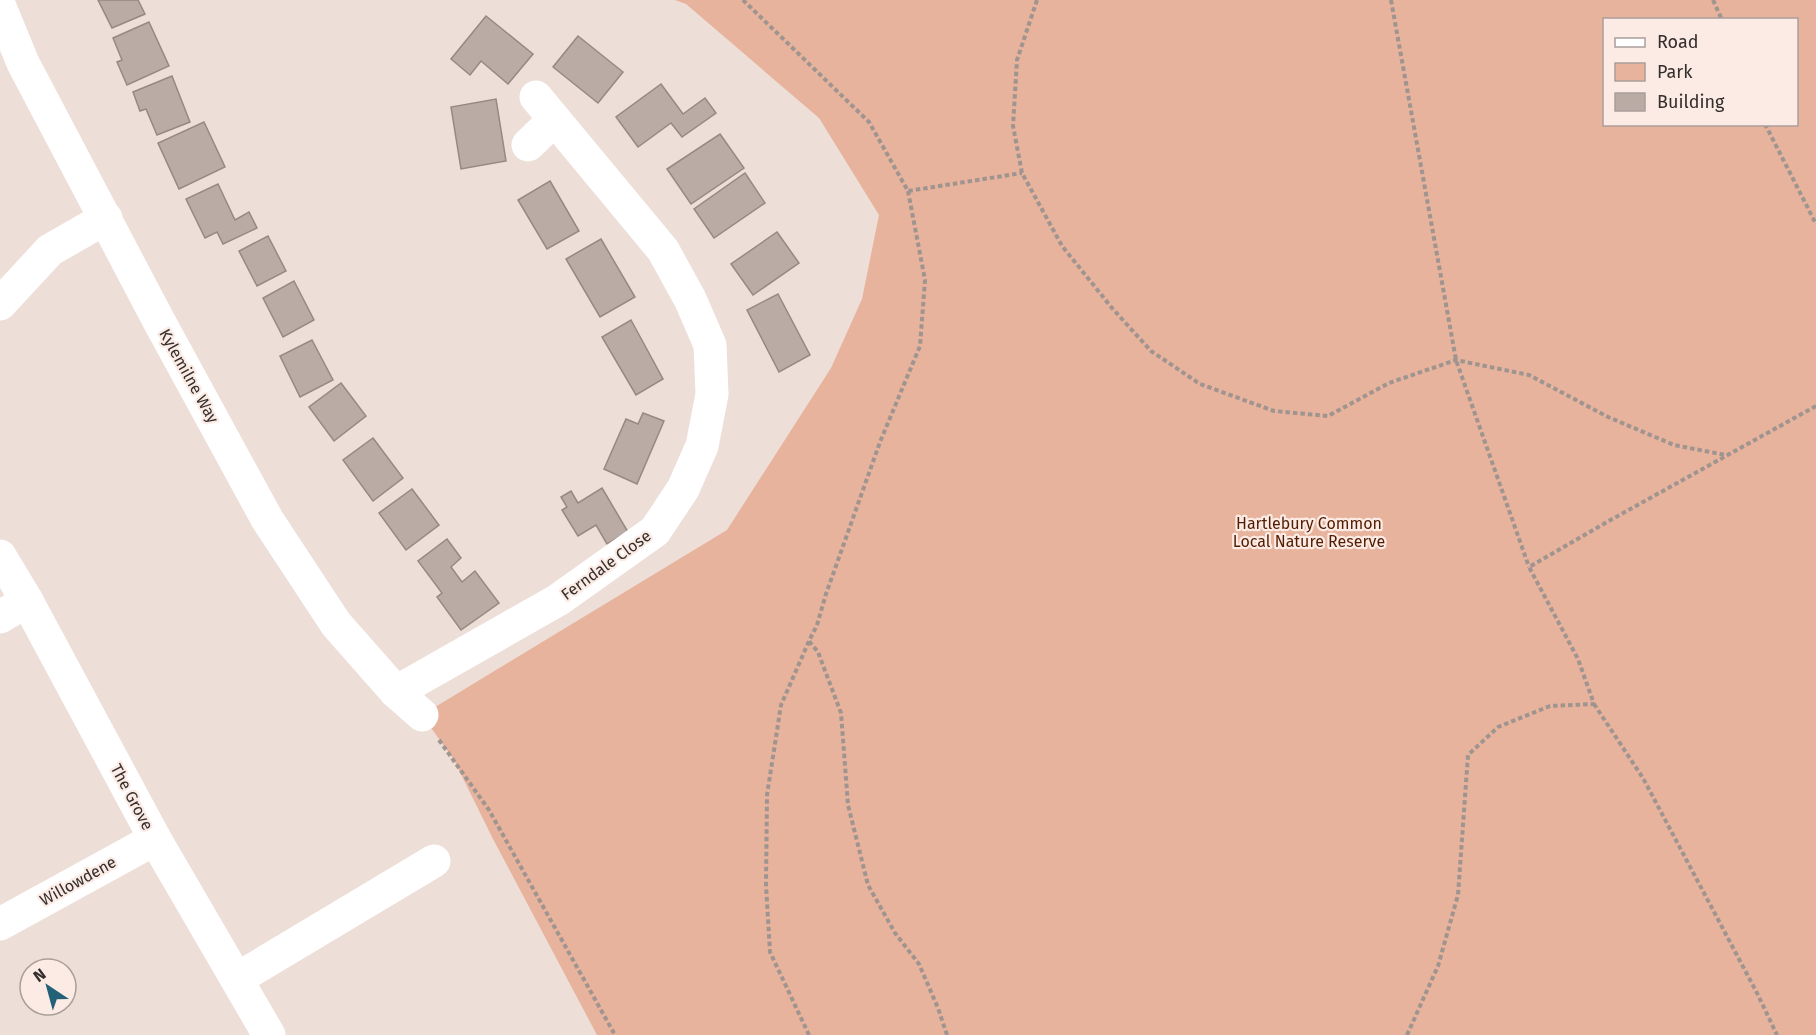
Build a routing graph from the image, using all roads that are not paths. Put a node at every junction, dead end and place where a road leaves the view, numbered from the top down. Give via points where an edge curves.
1 (0, 7) edge
2 (528, 145) dead end
3 (106, 218) junction
4 (0, 304) edge
5 (0, 556) edge
6 (13, 609) edge
7 (396, 692) junction
8 (422, 715) road end
9 (155, 839) junction
10 (434, 861) dead end
11 (0, 924) edge
12 (237, 979) junction
13 (269, 1035) edge

1 - 3 street, Kylemilne Way via 23,63
2 - 7 street, Ferndale Close via 545,109 663,250 710,345 712,394 702,446 683,489 655,531 558,600
3 - 4 street via 50,250
3 - 7 street, Kylemilne Way via 267,519 336,624
5 - 6 street, The Grove
6 - 9 street, The Grove
7 - 8 street, Kylemilne Way
9 - 11 street, Willowdene
9 - 12 street, The Grove
10 - 12 street
12 - 13 street, The Grove

